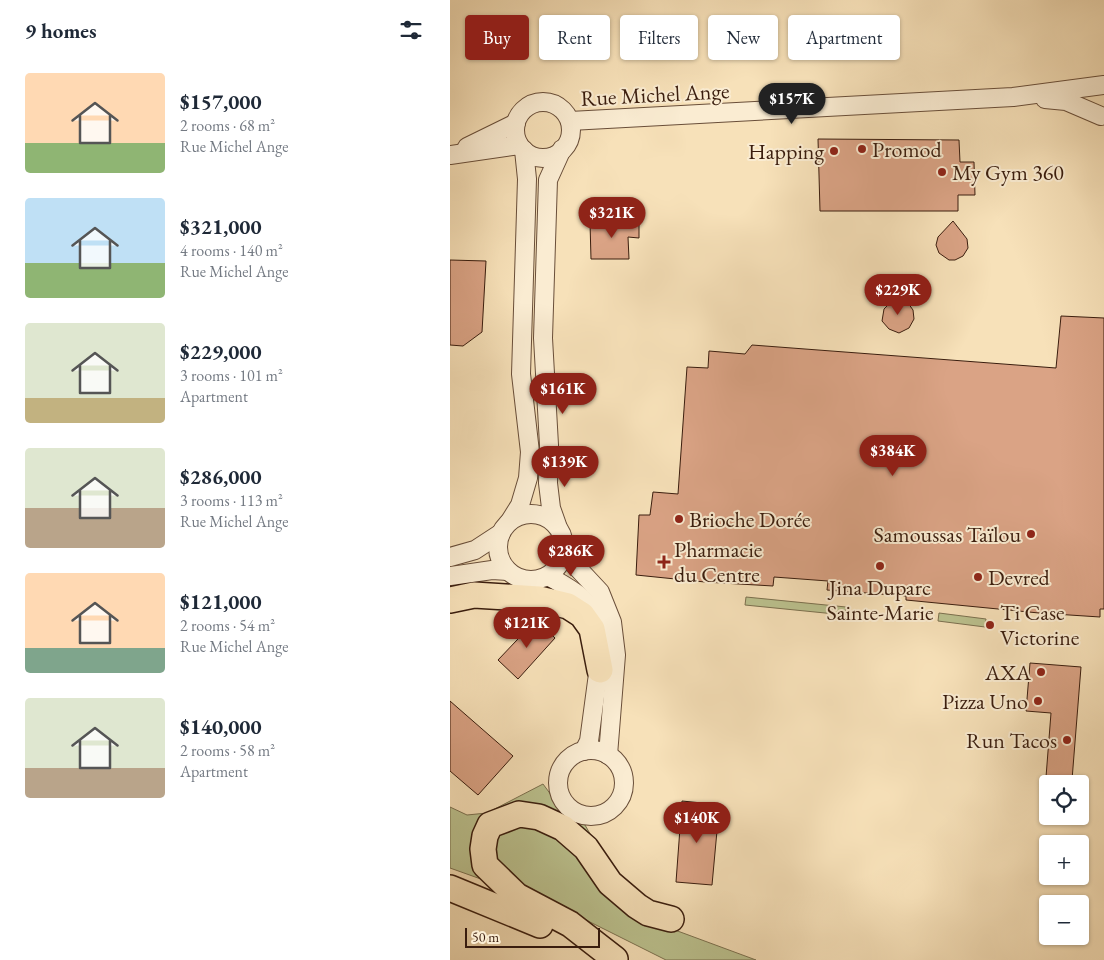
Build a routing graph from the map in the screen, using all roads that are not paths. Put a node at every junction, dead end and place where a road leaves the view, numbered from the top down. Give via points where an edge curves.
1 (1104, 86) edge
2 (1013, 97) junction
3 (1103, 118) edge
4 (570, 121) junction
5 (516, 123) junction
6 (522, 147) junction
7 (562, 150) junction
8 (452, 154) edge
9 (556, 525) junction
10 (505, 527) junction
11 (565, 549) junction
12 (450, 557) edge
13 (508, 571) junction
14 (450, 576) edge
15 (548, 576) junction
16 (450, 600) edge
17 (600, 670) junction
18 (584, 751) junction
19 (608, 755) junction
20 (450, 888) edge
21 (671, 919) dead end
22 (616, 960) edge

1 - 2 street, Rue Michel Ange
1 - 3 street, Rue Michel Ange via 1098,100
2 - 3 street, Rue Michel Ange via 1066,101
2 - 4 street, Rue Michel Ange
4 - 5 street via 560,108 545,102 526,107
4 - 7 street via 570,136
5 - 6 street via 515,130
5 - 8 street
6 - 7 street via 533,156 543,157
6 - 8 street
6 - 10 street via 527,179 521,374 530,452 528,478 520,505
7 - 9 street via 548,180 543,338 548,483
9 - 10 street via 539,514 524,515
9 - 11 street via 563,535
10 - 12 street via 476,550
10 - 13 street via 498,542 498,553
11 - 15 street via 557,569
11 - 19 street via 573,563 600,592 612,622 616,655
13 - 14 street
13 - 15 street via 527,580
15 - 17 street via 580,594 591,605 601,637
16 - 17 highway via 474,595 539,599 568,606 582,615 592,629
17 - 18 street via 589,741
18 - 19 street
18 - 19 street via 572,756 561,767 557,782 561,798 571,810 585,816 609,811 618,802 623,788 622,772
20 - 22 highway
21 - 22 highway via 648,913 637,906 610,883 586,848 563,828 539,817 519,814 490,825 483,849 485,864 517,896 570,924

